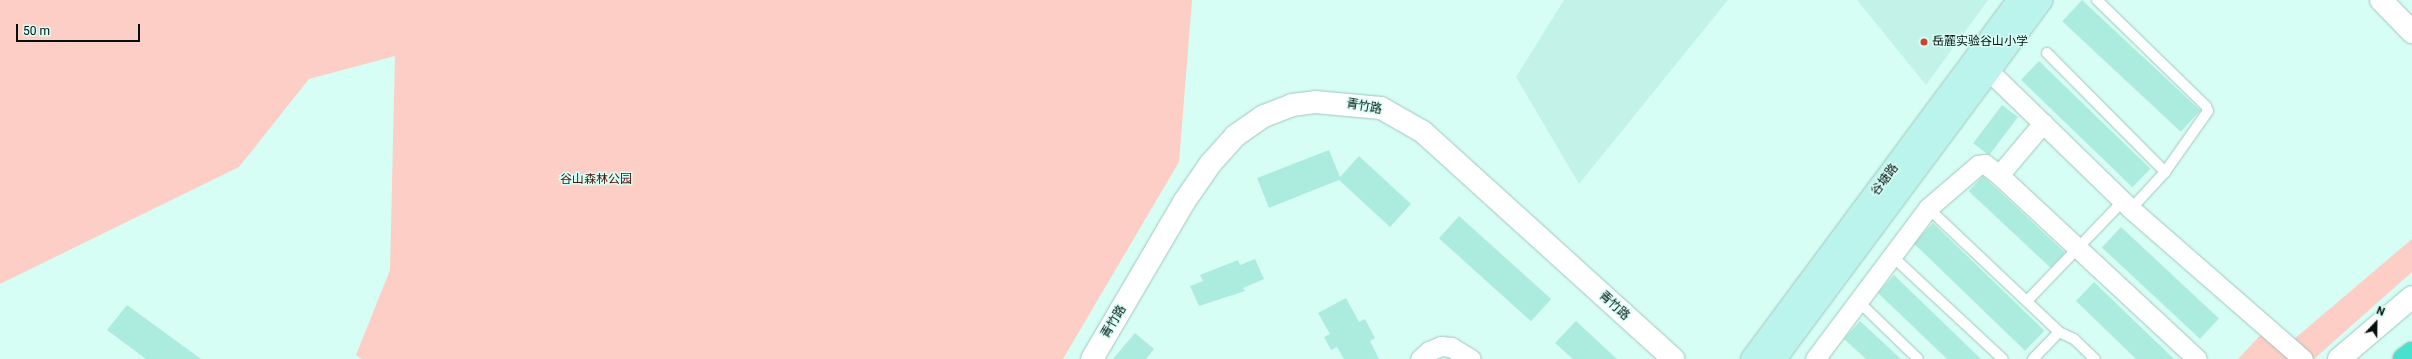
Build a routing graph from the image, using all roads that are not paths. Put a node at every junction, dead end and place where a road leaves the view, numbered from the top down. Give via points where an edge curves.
1 (2019, 0) edge
2 (2042, 0) edge
3 (2097, 0) edge
4 (2381, 0) edge
5 (2393, 0) edge
6 (2412, 20) edge
7 (2412, 32) edge
8 (2047, 53) dead end
9 (1989, 71) junction
10 (2042, 123) junction
11 (2165, 172) junction
12 (1999, 175) junction
13 (2127, 205) junction
14 (1928, 208) junction
15 (2078, 248) junction
16 (1892, 256) junction
17 (2412, 297) edge
18 (1858, 301) junction
19 (2027, 301) junction
20 (2059, 332) junction
21 (2412, 353) edge
22 (1821, 357) edge
23 (1092, 359) edge
24 (1099, 359) edge
25 (1420, 359) edge
26 (1471, 359) edge
27 (1664, 359) edge
28 (1673, 359) edge
29 (1752, 359) edge
30 (1775, 359) edge
31 (1918, 359) edge
32 (2002, 359) edge
33 (2033, 359) edge
34 (2095, 359) edge
35 (2197, 359) edge
36 (2303, 359) edge
37 (2339, 359) edge
38 (2404, 359) edge

1 - 29 main road, 谷塘路
2 - 9 main road, 谷塘路
3 - 11 lane via 2206,106 2208,111
4 - 7 street
5 - 6 street
8 - 11 lane
9 - 10 street
9 - 30 main road, 谷塘路
10 - 12 street
10 - 13 street
11 - 13 lane
12 - 14 street via 1985,164 1978,165
12 - 15 street
13 - 15 lane
13 - 36 street
14 - 16 street
14 - 19 lane
15 - 19 lane
15 - 35 street
16 - 18 street
16 - 32 lane
17 - 37 street
18 - 22 street
18 - 31 lane
19 - 20 lane
20 - 33 lane
20 - 34 lane via 2074,339
21 - 38 highway
23 - 28 street, 青竹路 via 1184,202 1211,163 1235,136 1264,116 1292,105 1315,102 1380,108 1423,132
24 - 27 street, 青竹路 via 1189,206 1216,167 1239,141 1266,123 1294,111 1315,108 1379,113 1420,137
25 - 26 street via 1429,351 1441,346 1451,347

